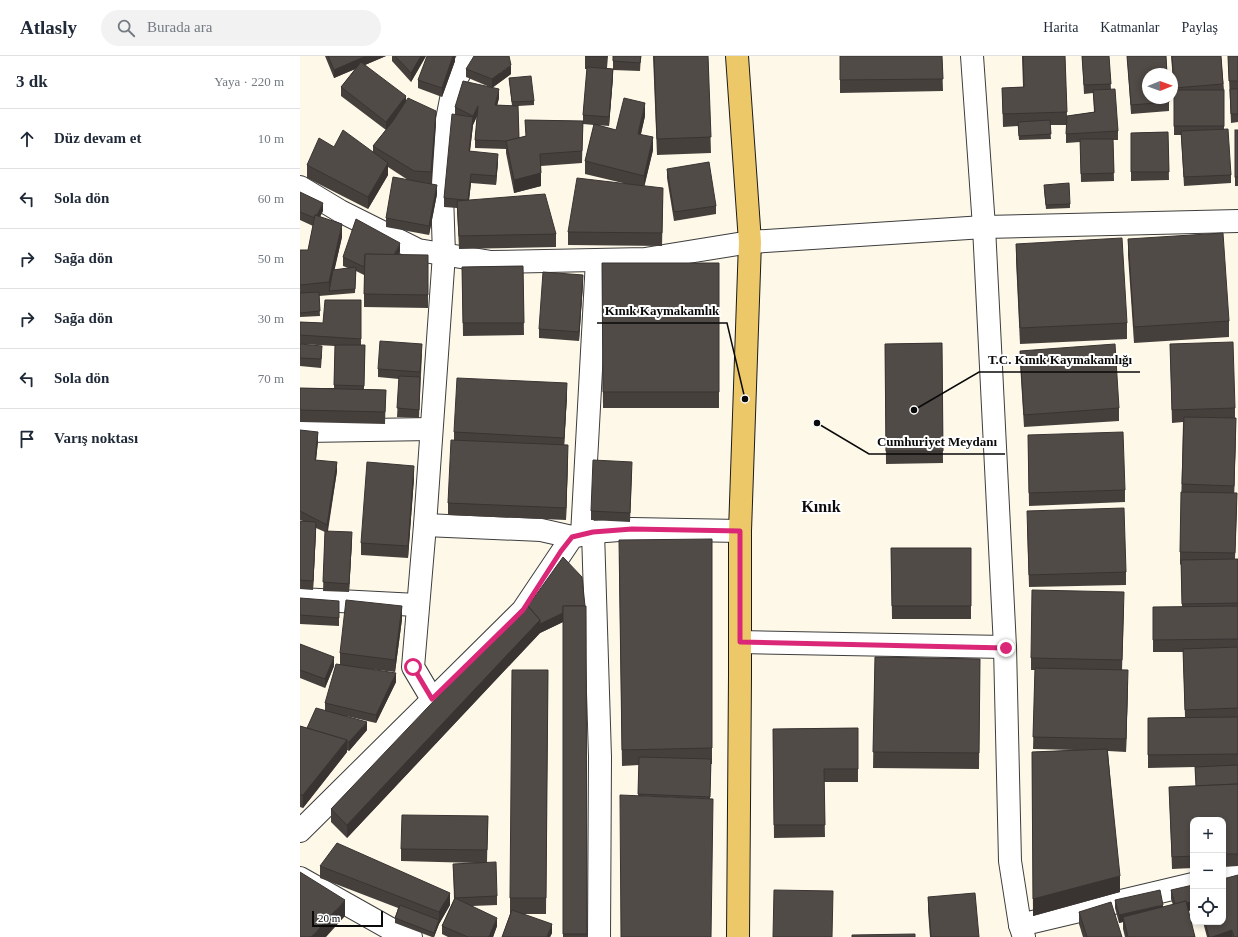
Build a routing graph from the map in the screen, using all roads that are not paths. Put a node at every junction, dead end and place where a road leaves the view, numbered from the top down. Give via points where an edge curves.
1 (470, 56) edge
2 (738, 56) edge
3 (972, 56) edge
4 (300, 188) edge
5 (1238, 221) edge
6 (984, 227) junction
7 (750, 242) junction
8 (444, 254) junction
9 (597, 260) junction
10 (431, 429) junction
11 (306, 431) edge
12 (425, 525) junction
13 (740, 531) junction
14 (583, 534) junction
15 (300, 599) edge
16 (417, 605) junction
17 (740, 642) junction
18 (1006, 648) junction
19 (432, 699) junction
20 (300, 831) edge
21 (1238, 874) edge
22 (1226, 876) edge
23 (300, 878) edge
24 (1190, 885) edge
25 (1022, 931) edge
26 (411, 937) edge
27 (599, 937) edge
28 (738, 937) edge

1 - 8 street via 457,78 445,130 441,165
2 - 7 main road
3 - 6 street
4 - 8 street via 418,250
5 - 6 street
6 - 7 street
6 - 18 street
7 - 9 street via 645,259
7 - 13 main road
8 - 9 street via 491,262
8 - 10 street
9 - 14 street
10 - 11 street
10 - 12 street
12 - 14 street
12 - 16 street
13 - 14 street via 632,529
13 - 17 main road
14 - 19 street via 561,551 523,610
14 - 27 street via 600,757
15 - 16 street
16 - 19 street via 413,667
17 - 18 street
17 - 28 main road
18 - 25 street via 1010,861
19 - 20 street
21 - 22 street
23 - 26 street via 396,932
24 - 25 street

